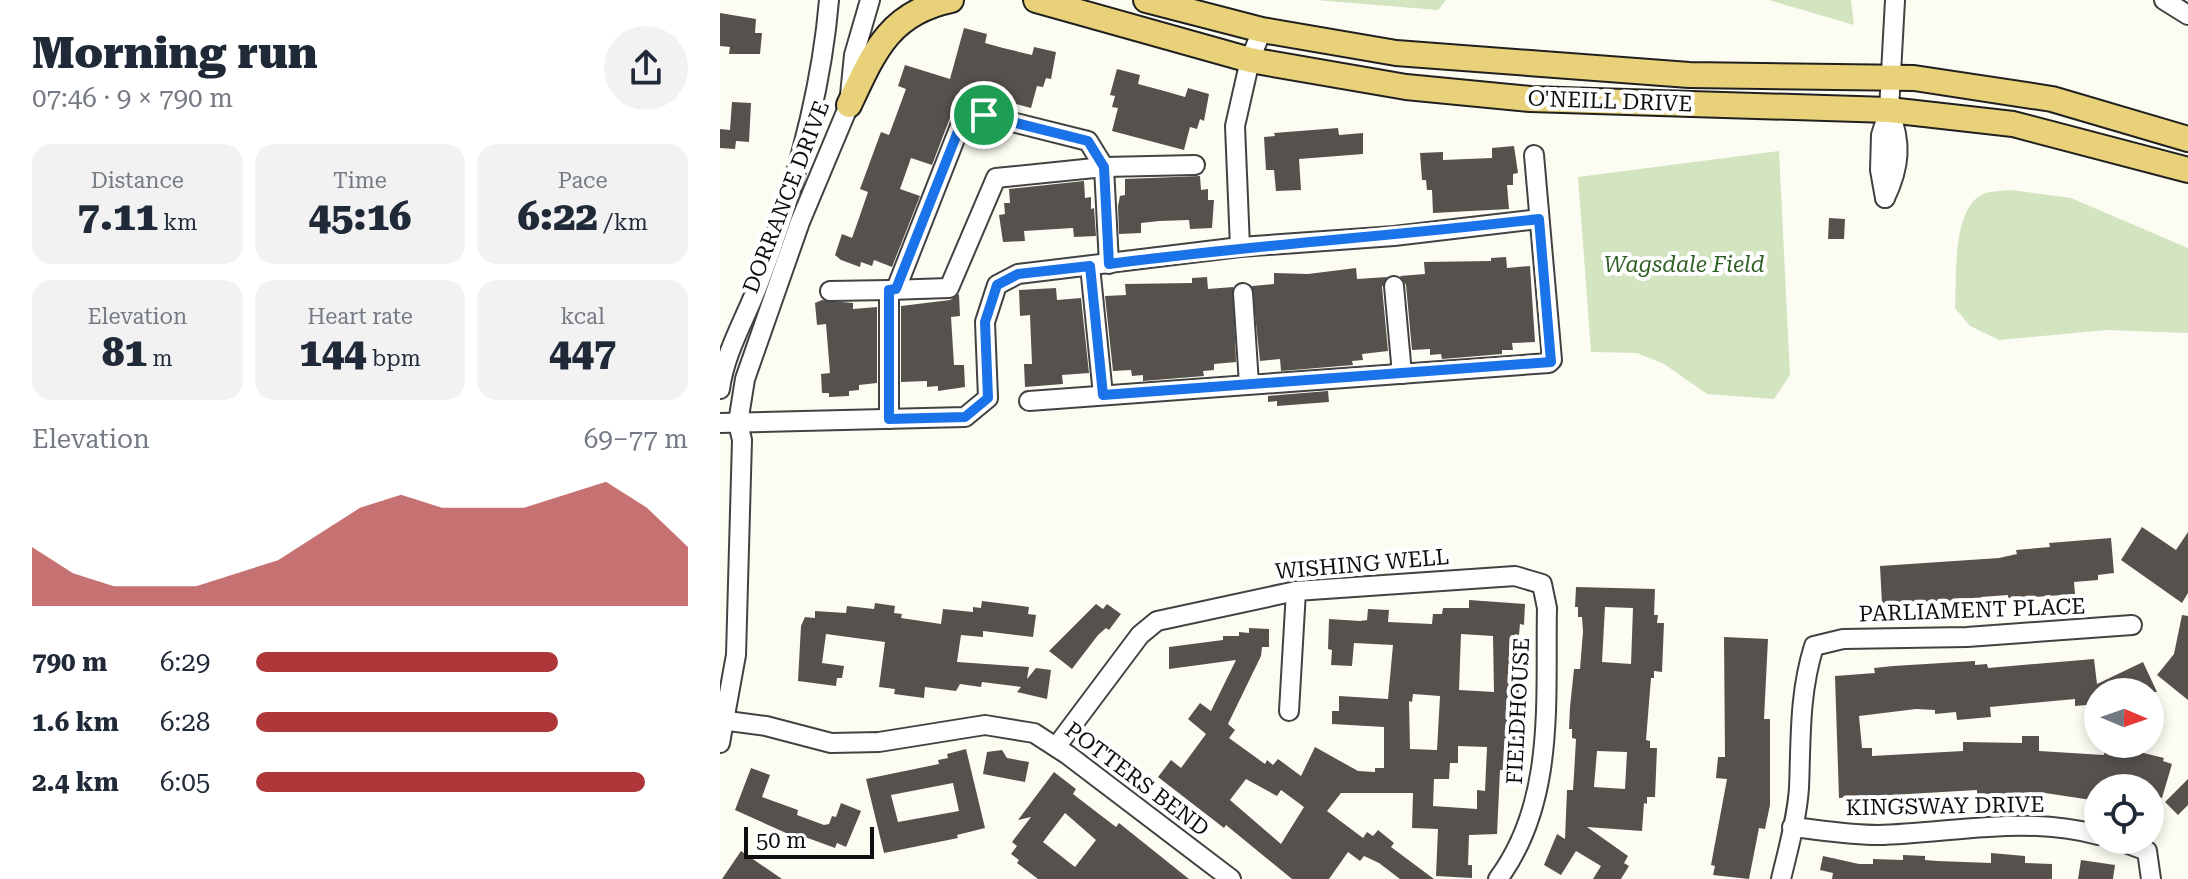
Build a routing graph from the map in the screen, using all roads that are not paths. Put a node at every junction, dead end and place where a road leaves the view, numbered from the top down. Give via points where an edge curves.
1 (829, 0) edge
2 (870, 0) edge
3 (951, 0) edge
4 (1036, 0) edge
5 (1146, 0) edge
6 (1895, 0) edge
7 (2164, 0) edge
8 (2188, 15) edge
9 (1262, 30) junction
10 (1250, 60) junction
11 (1890, 77) junction
12 (849, 105) junction
13 (1889, 110) junction
14 (2188, 139) edge
15 (1534, 155) dead end
16 (1195, 165) dead end
17 (1104, 167) junction
18 (2188, 170) edge
19 (1539, 219) junction
20 (1240, 247) junction
21 (1100, 265) junction
22 (1394, 286) dead end
23 (893, 289) junction
24 (830, 291) dead end
25 (1243, 293) dead end
26 (1402, 374) junction
27 (1249, 384) junction
28 (720, 389) edge
29 (1103, 395) junction
30 (1029, 401) dead end
31 (889, 419) junction
32 (729, 423) edge
33 (1542, 584) joint
34 (1296, 591) junction
35 (2132, 625) dead end
36 (1289, 711) dead end
37 (723, 720) edge
38 (720, 743) edge
39 (1056, 747) junction
40 (1792, 827) junction
41 (2084, 831) edge
42 (2147, 854) edge
43 (1231, 879) edge
44 (1498, 879) edge
45 (1781, 879) edge
46 (2151, 879) edge

1 - 28 street, DORRANCE DRIVE via 810,127
2 - 12 street, DORRANCE DRIVE via 854,55
3 - 12 main road via 925,5 885,33
4 - 10 main road, O'NEILL DRIVE
5 - 9 main road, O'NEILL DRIVE
6 - 11 street
7 - 8 street
9 - 10 street
9 - 11 main road, O'NEILL DRIVE via 1396,53 1514,64 1689,75
10 - 13 main road, O'NEILL DRIVE via 1406,87 1530,99
10 - 20 street via 1235,126
11 - 13 street
11 - 14 main road, O'NEILL DRIVE via 2052,99
12 - 32 street, DORRANCE DRIVE via 800,222
13 - 18 main road, O'NEILL DRIVE via 2013,124
15 - 19 street
16 - 17 street
17 - 21 street
17 - 23 street via 996,178 949,288
17 - 23 street via 1088,141 984,115 964,116
19 - 20 street
19 - 26 street via 1551,362
20 - 21 street
21 - 29 street
21 - 31 street via 1018,274 997,285 985,322 988,398 965,417
22 - 26 street
23 - 24 street
23 - 31 street
25 - 27 street
26 - 27 street
27 - 29 street
29 - 30 street
31 - 32 street
32 - 37 street, DORRANCE DRIVE via 742,440 741,570 736,655
33 - 34 street, WISHING WELL via 1515,576
33 - 44 street, FIELDHOUSE via 1547,608 1540,783 1526,836
34 - 36 street
34 - 39 street, WISHING WELL via 1157,621 1140,635
35 - 40 street, PARLIAMENT PLACE via 1967,637 1843,639 1814,646 1805,675
37 - 38 street, DORRANCE DRIVE
37 - 39 street, POTTERS BEND via 831,743 879,742 985,725 1034,733
39 - 43 street, POTTERS BEND
40 - 41 street, KINGSWAY DRIVE via 1874,835 1977,826
40 - 45 street
42 - 46 street

